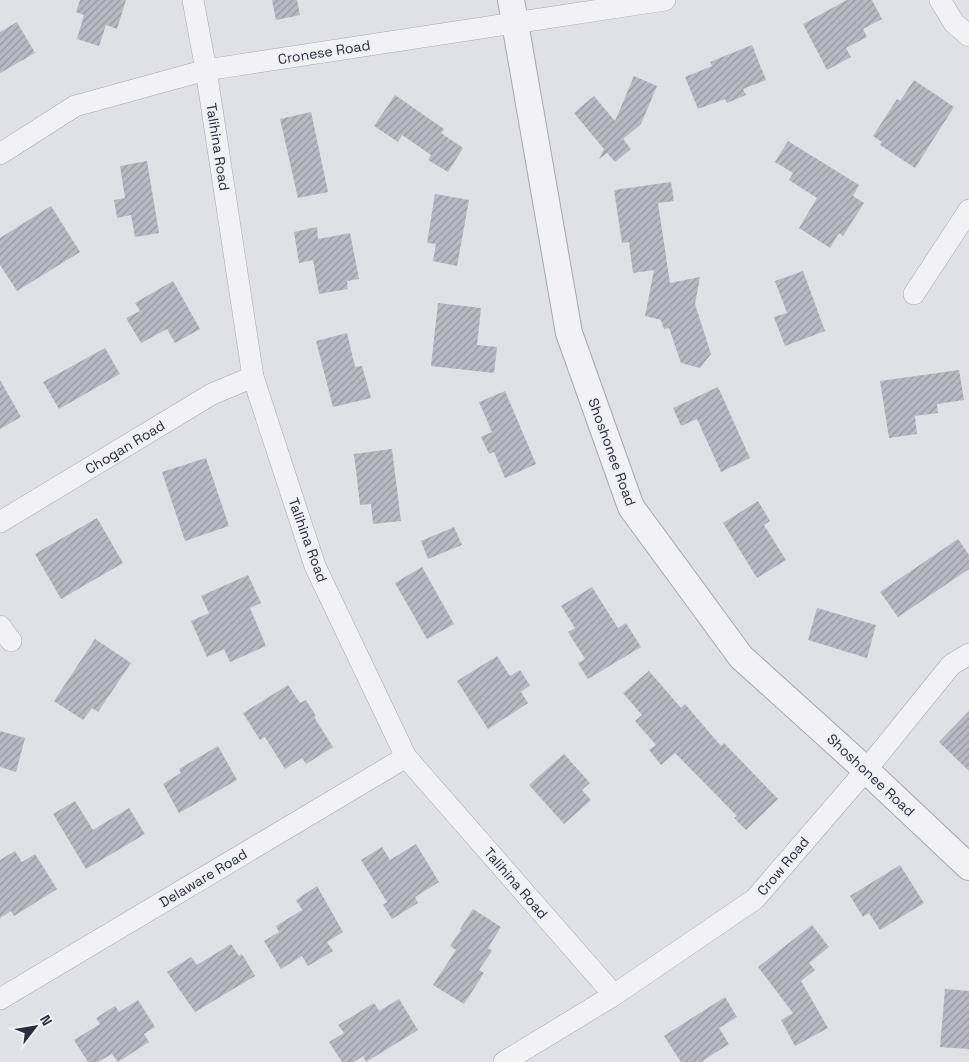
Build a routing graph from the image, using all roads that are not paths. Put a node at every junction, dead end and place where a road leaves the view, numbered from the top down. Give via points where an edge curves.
1 (193, 0) edge
2 (665, 0) edge
3 (940, 0) edge
4 (512, 12) edge
5 (969, 36) edge
6 (206, 70) junction
7 (0, 154) edge
8 (969, 210) edge
9 (914, 294) dead end
10 (253, 377) junction
11 (0, 522) edge
12 (969, 654) edge
13 (406, 757) junction
14 (866, 770) junction
15 (969, 867) edge
16 (614, 995) junction
17 (0, 999) edge
18 (504, 1062) edge

1 - 6 street, Talihina Road
2 - 4 street, Cronese Road
3 - 5 street via 954,23
4 - 6 street, Cronese Road
4 - 14 street, Shoshonee Road via 569,333 631,507 741,657
6 - 7 street, Cronese Road via 75,106
6 - 10 street, Talihina Road
8 - 9 street
10 - 11 street, Chogan Road via 212,394
10 - 13 street, Talihina Road via 315,566
12 - 14 street, Crow Road via 951,665
13 - 16 street, Talihina Road
13 - 17 street, Delaware Road
14 - 15 street, Shoshonee Road
14 - 16 street, Crow Road via 755,900
16 - 18 street, Crow Road

